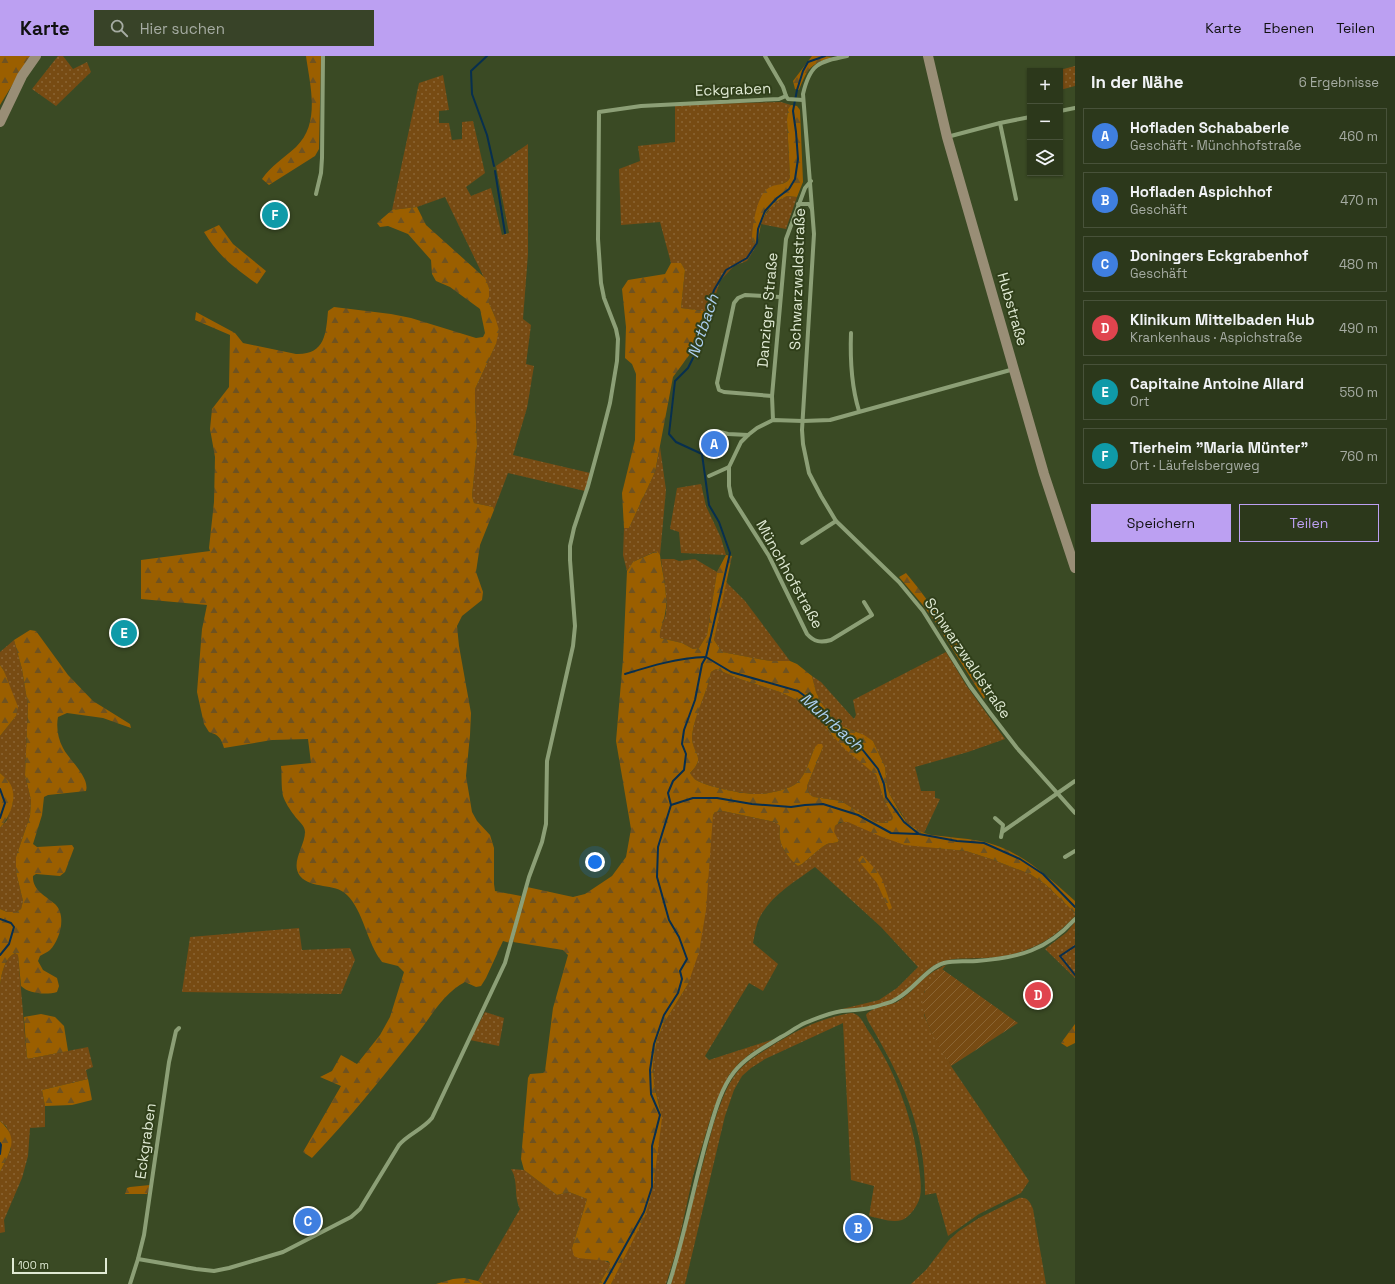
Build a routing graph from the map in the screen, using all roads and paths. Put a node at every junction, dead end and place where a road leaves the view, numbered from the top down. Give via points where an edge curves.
1 (36, 56) edge
2 (323, 56) edge
3 (765, 56) edge
4 (847, 56) edge
5 (928, 56) edge
6 (787, 98) junction
7 (800, 100) junction
8 (1075, 108) edge
9 (1063, 110) edge
10 (1027, 118) edge
11 (0, 122) edge
12 (1000, 123) junction
13 (947, 137) junction
14 (811, 181) junction
15 (316, 194) dead end
16 (1016, 199) dead end
17 (798, 204) junction
18 (812, 210) junction
19 (780, 297) junction
20 (851, 333) dead end
21 (1015, 369) junction
22 (772, 396) junction
23 (859, 412) junction
24 (773, 420) junction
25 (803, 421) junction
26 (716, 431) dead end
27 (748, 435) junction
28 (729, 467) junction
29 (709, 476) dead end
30 (836, 521) junction
31 (802, 544) dead end
32 (1075, 568) edge
33 (864, 602) dead end
34 (1075, 781) edge
35 (1058, 792) junction
36 (1075, 813) edge
37 (995, 818) dead end
38 (1075, 851) edge
39 (1065, 857) dead end
40 (1075, 919) edge
41 (179, 1028) dead end
42 (138, 1259) junction
43 (130, 1284) edge
44 (669, 1284) edge

1 - 11 main road via 22,76
2 - 15 street via 322,158
3 - 6 street
4 - 7 street, Schwarzwaldstraße via 814,66 806,79
5 - 13 main road, Hubstraße
6 - 7 street, Eckgraben
6 - 42 street, Eckgraben via 681,103 599,112 598,239 601,284 616,329 617,361 610,403 570,546 575,626 573,646 547,761 546,824 505,963 432,1118 403,1140 360,1210 283,1252 214,1270
7 - 14 street, Schwarzwaldstraße
8 - 9 street
10 - 12 street
12 - 13 street
12 - 16 street
13 - 21 main road, Hubstraße
14 - 17 street, Danziger Straße
14 - 18 street, Schwarzwaldstraße
17 - 18 street via 809,204
17 - 19 street, Danziger Straße via 786,239
18 - 25 street, Schwarzwaldstraße via 814,234
19 - 22 street, Danziger Straße
19 - 22 street via 745,295 734,303 717,383 719,390 724,392
20 - 23 street via 851,379
21 - 23 street
21 - 32 main road, Hubstraße via 1044,474
22 - 24 street, Danziger Straße
23 - 25 street via 830,420
24 - 25 street
24 - 27 street, Münchhofstraße
25 - 30 street, Schwarzwaldstraße via 803,444 809,473
26 - 27 street
27 - 28 street, Münchhofstraße via 741,442
28 - 29 street
28 - 33 street, Münchhofstraße via 731,496 769,556 807,634 816,641 831,640 872,615
30 - 31 street
30 - 35 street, Schwarzwaldstraße via 898,582 923,611 990,713 1017,748
34 - 35 street
35 - 36 street, Schwarzwaldstraße
35 - 37 street via 1001,835 1002,825
38 - 39 street
40 - 44 street via 1039,949 995,960 942,963 898,999 883,1005 823,1016 804,1024 742,1063 722,1093 712,1120
41 - 42 street, Eckgraben via 176,1031 169,1062 150,1200
42 - 43 street, Eckgraben

